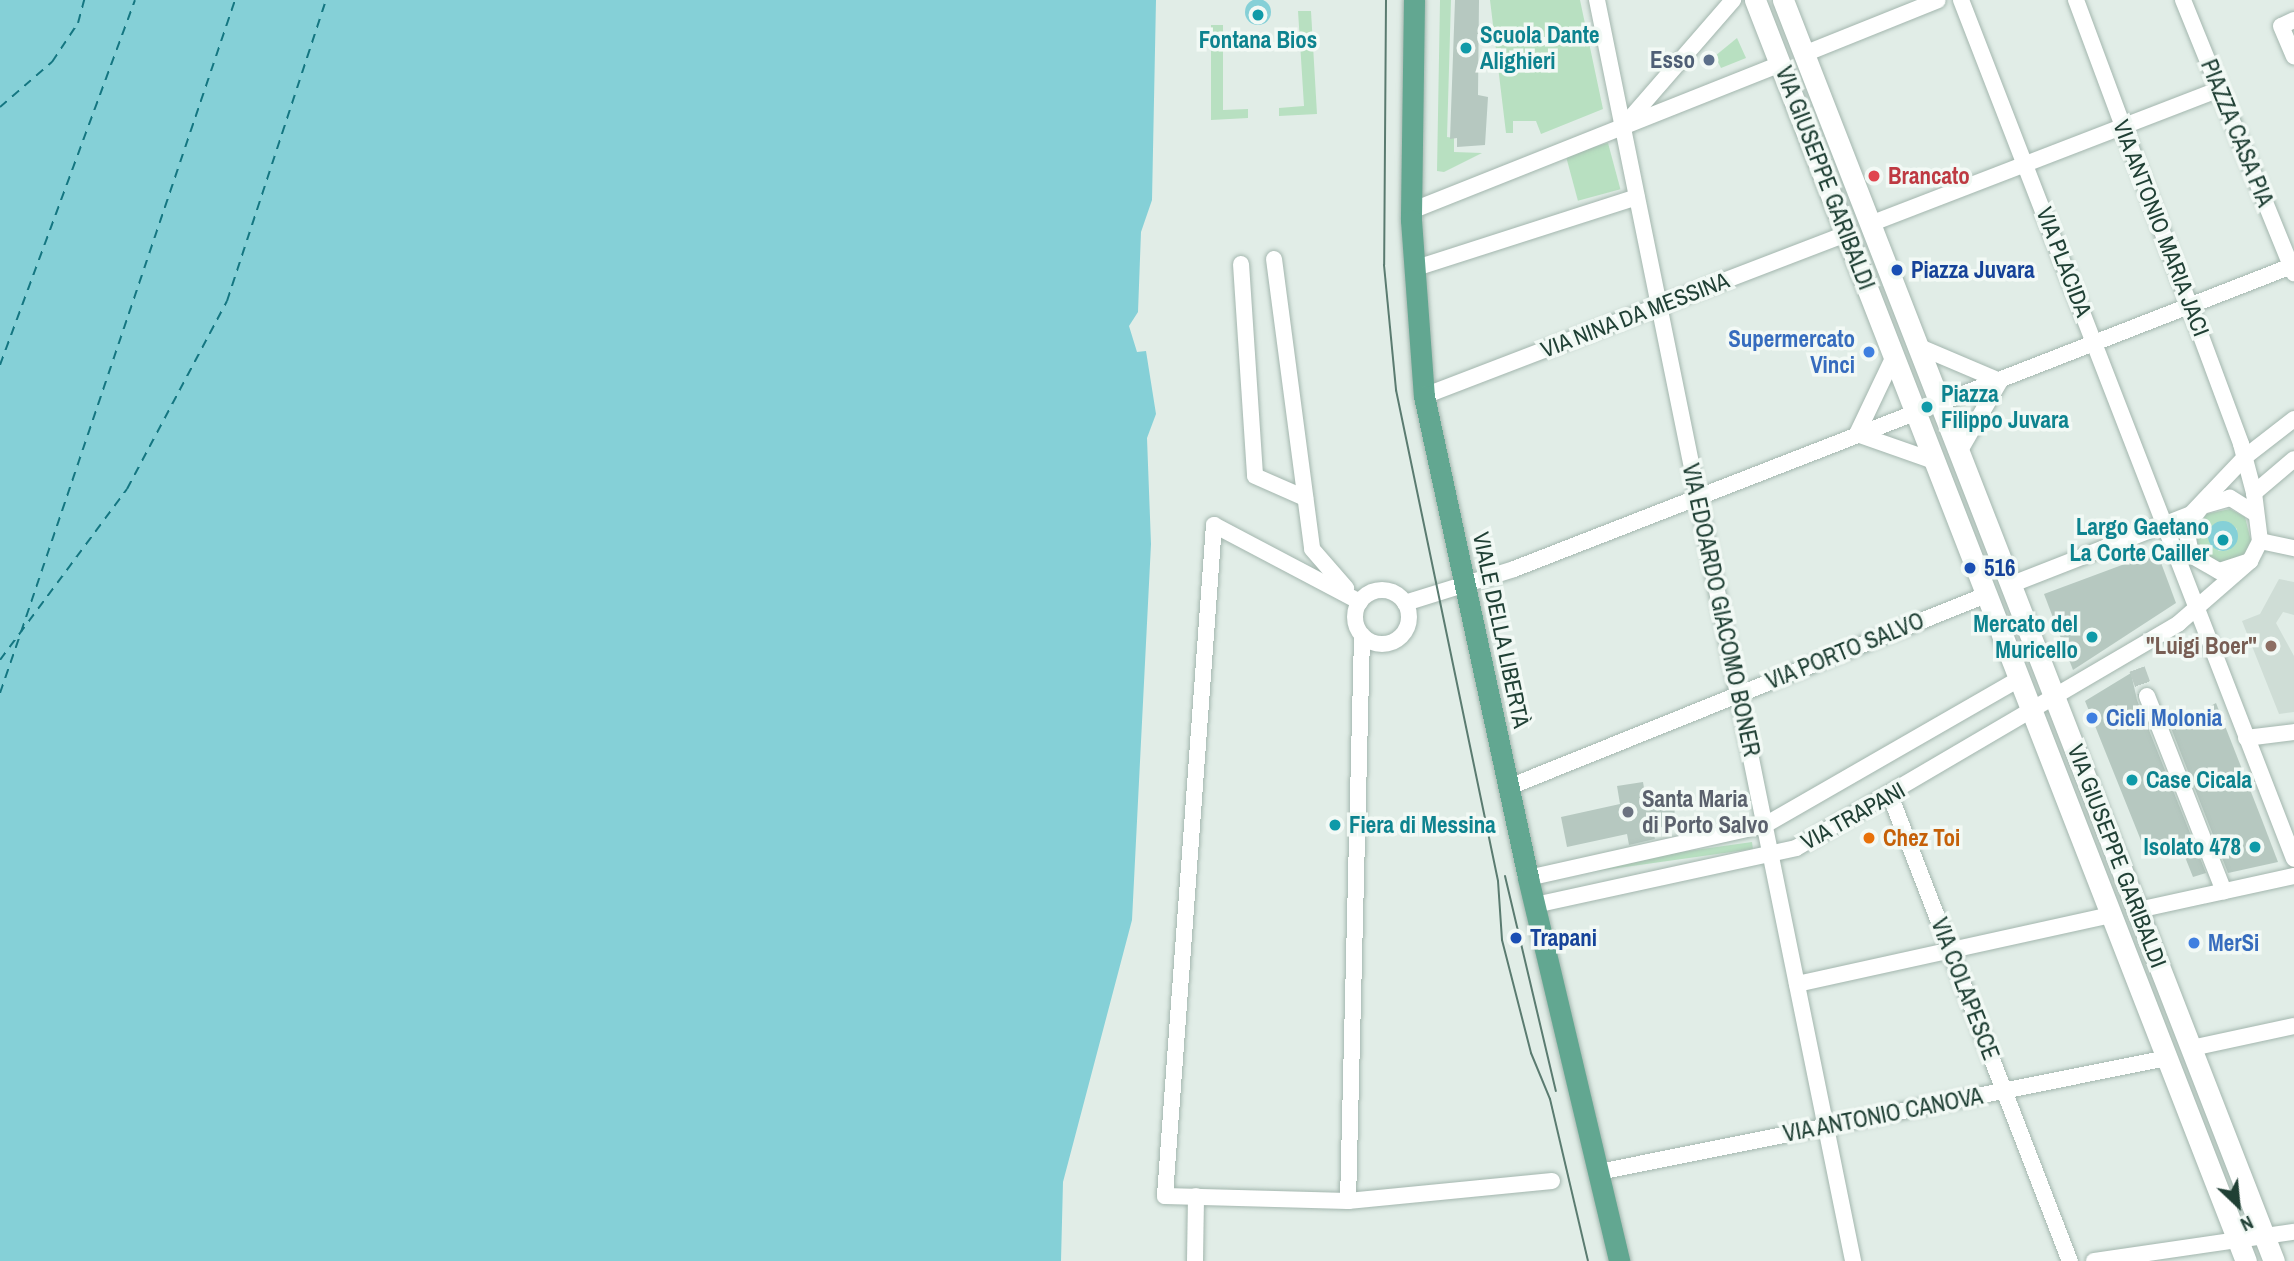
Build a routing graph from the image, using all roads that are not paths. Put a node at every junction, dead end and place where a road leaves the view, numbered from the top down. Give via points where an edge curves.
1 (1415, 0) edge
2 (1597, 0) edge
3 (1733, 0) edge
4 (1755, 0) edge
5 (1783, 0) edge
6 (1938, 0) edge
7 (1961, 0) edge
8 (2076, 0) edge
9 (2183, 0) edge
10 (2294, 20) edge
11 (1804, 54) junction
12 (2294, 56) edge
13 (1780, 64) junction
14 (2218, 90) junction
15 (2123, 126) junction
16 (1623, 127) junction
17 (2025, 164) junction
18 (1637, 197) junction
19 (1411, 211) junction
20 (1870, 224) junction
21 (1846, 234) junction
22 (1274, 259) dead end
23 (1241, 264) dead end
24 (1413, 269) junction
25 (2293, 269) edge
26 (1659, 306) junction
27 (2191, 306) junction
28 (2096, 343) junction
29 (1920, 347) junction
30 (1894, 356) junction
31 (2000, 381) junction
32 (1424, 396) junction
33 (1941, 403) junction
34 (1916, 412) junction
35 (2294, 419) edge
36 (1857, 434) junction
37 (2294, 447) edge
38 (1959, 452) junction
39 (2245, 457) junction
40 (2294, 459) edge
41 (1934, 461) junction
42 (2253, 486) junction
43 (1305, 498) junction
44 (1698, 498) junction
45 (2213, 499) junction
46 (2191, 514) junction
47 (2256, 514) junction
48 (2166, 525) junction
49 (2260, 541) junction
50 (2294, 548) edge
51 (2191, 555) junction
52 (2250, 561) junction
53 (2010, 585) junction
54 (1465, 587) junction
55 (1986, 595) junction
56 (1360, 602) junction
57 (1405, 603) junction
58 (2197, 610) junction
59 (1362, 635) junction
60 (2130, 653) junction
61 (2137, 669) tunnel mouth
62 (2019, 679) junction
63 (1739, 693) junction
64 (2147, 696) tunnel mouth
65 (2056, 700) junction
66 (2033, 713) junction
67 (2294, 732) edge
68 (2246, 738) junction
69 (1508, 787) junction
70 (1890, 796) junction
71 (1765, 825) junction
72 (1771, 856) junction
73 (2294, 859) edge
74 (2294, 876) edge
75 (1528, 878) junction
76 (2224, 891) junction
77 (1535, 905) junction
78 (2138, 910) junction
79 (2112, 915) junction
80 (1951, 950) junction
81 (1797, 984) junction
82 (2294, 1026) edge
83 (2192, 1048) junction
84 (2167, 1058) junction
85 (2004, 1091) junction
86 (1826, 1127) junction
87 (1599, 1172) junction
88 (1552, 1181) dead end
89 (1196, 1196) junction
90 (1348, 1201) junction
91 (2294, 1232) edge
92 (2264, 1235) junction
93 (2238, 1240) junction
94 (1195, 1261) edge
95 (1619, 1261) edge
96 (1853, 1261) edge
97 (2070, 1261) edge
98 (2094, 1261) edge
99 (2246, 1261) edge
100 (2274, 1261) edge

1 - 19 main road, VIALE DELLA LIBERTÀ
2 - 16 street, VIA EDOARDO GIACOMO BONER
3 - 16 street
4 - 13 main road, VIA GIUSEPPE GARIBALDI
5 - 11 main road, VIA GIUSEPPE GARIBALDI
6 - 11 street
7 - 17 street, VIA PLACIDA
8 - 15 street, VIA ANTONIO MARIA JACI
9 - 14 street, PIAZZA CASA PIA
10 - 12 street via 2281,26
11 - 20 main road, VIA GIUSEPPE GARIBALDI
13 - 16 street
13 - 21 main road, VIA GIUSEPPE GARIBALDI
14 - 15 street
14 - 25 street, PIAZZA CASA PIA
15 - 17 street
15 - 27 street, VIA ANTONIO MARIA JACI
16 - 18 street, VIA EDOARDO GIACOMO BONER
16 - 19 street
17 - 20 street
17 - 28 street, VIA PLACIDA
18 - 24 street
18 - 26 street, VIA EDOARDO GIACOMO BONER
19 - 24 main road, VIALE DELLA LIBERTÀ
20 - 29 main road, VIA GIUSEPPE GARIBALDI
21 - 26 street, VIA NINA DA MESSINA
21 - 30 main road, VIA GIUSEPPE GARIBALDI
22 - 43 street
23 - 43 street via 1255,476
24 - 32 main road, VIALE DELLA LIBERTÀ
25 - 27 street
26 - 32 street, VIA NINA DA MESSINA
26 - 44 street, VIA EDOARDO GIACOMO BONER
27 - 28 street
27 - 39 street, VIA ANTONIO MARIA JACI
28 - 31 street
28 - 48 street, VIA PLACIDA
29 - 31 street
29 - 33 main road, VIA GIUSEPPE GARIBALDI
30 - 34 main road, VIA GIUSEPPE GARIBALDI
30 - 36 street
31 - 33 street
31 - 38 street
32 - 54 main road, VIALE DELLA LIBERTÀ
33 - 34 street
33 - 38 main road, VIA GIUSEPPE GARIBALDI
34 - 36 street
34 - 41 main road, VIA GIUSEPPE GARIBALDI
35 - 39 street
36 - 41 street
36 - 44 street
37 - 42 street
38 - 53 main road, VIA GIUSEPPE GARIBALDI
39 - 42 street, VIA ANTONIO MARIA JACI
39 - 46 street
40 - 42 street
41 - 55 main road, VIA GIUSEPPE GARIBALDI
42 - 45 street
42 - 47 street, VIA ANTONIO MARIA JACI
43 - 56 street via 1312,549
44 - 54 street
44 - 63 street, VIA EDOARDO GIACOMO BONER
45 - 46 street
45 - 47 street via 2244,502
46 - 48 street
46 - 51 street via 2186,533
47 - 49 street
48 - 51 street
48 - 53 street
48 - 58 street, VIA PLACIDA
49 - 50 street
49 - 52 street
51 - 52 street via 2219,571
52 - 58 street, VIA TRAPANI
53 - 65 main road, VIA GIUSEPPE GARIBALDI
54 - 57 street
54 - 69 main road, VIALE DELLA LIBERTÀ
55 - 62 main road, VIA GIUSEPPE GARIBALDI
55 - 63 street, VIA PORTO SALVO
56 - 57 street via 1383,591
56 - 59 street via 1355,618
56 - 89 street via 1214,525 1165,1196
57 - 59 street via 1406,629 1394,642 1377,644
58 - 60 street, VIA TRAPANI
58 - 68 street
59 - 90 street
60 - 61 street
60 - 65 street, VIA TRAPANI
62 - 65 main road
62 - 66 main road, VIA GIUSEPPE GARIBALDI
62 - 71 street, VIA TRAPANI
63 - 69 street, VIA PORTO SALVO
63 - 71 street, VIA EDOARDO GIACOMO BONER
64 - 76 street
65 - 66 street, VIA TRAPANI
65 - 78 main road, VIA GIUSEPPE GARIBALDI
66 - 70 street, VIA TRAPANI
66 - 79 main road, VIA GIUSEPPE GARIBALDI
67 - 68 street
68 - 73 street
69 - 75 main road, VIALE DELLA LIBERTÀ
70 - 72 street, VIA TRAPANI via 1796,848
70 - 80 street, VIA COLAPESCE
71 - 72 street, VIA EDOARDO GIACOMO BONER
71 - 75 street, VIA TRAPANI
72 - 77 street, VIA TRAPANI
72 - 81 street, VIA EDOARDO GIACOMO BONER
74 - 76 street
75 - 77 main road, VIALE DELLA LIBERTÀ
76 - 78 street
77 - 87 main road, VIALE DELLA LIBERTÀ
78 - 83 main road, VIA GIUSEPPE GARIBALDI
79 - 80 street
79 - 84 main road, VIA GIUSEPPE GARIBALDI
80 - 81 street
80 - 85 street, VIA COLAPESCE
81 - 86 street, VIA EDOARDO GIACOMO BONER
82 - 83 street
83 - 92 main road, VIA GIUSEPPE GARIBALDI
84 - 85 street, VIA ANTONIO CANOVA
84 - 93 main road, VIA GIUSEPPE GARIBALDI
85 - 86 street, VIA ANTONIO CANOVA
85 - 97 street, VIA COLAPESCE
86 - 87 street, VIA ANTONIO CANOVA
86 - 96 street, VIA EDOARDO GIACOMO BONER
87 - 95 main road, VIALE DELLA LIBERTÀ
88 - 90 street
89 - 90 street
89 - 94 street
91 - 92 street
92 - 93 street
92 - 100 main road, VIA GIUSEPPE GARIBALDI
93 - 98 street
93 - 99 main road, VIA GIUSEPPE GARIBALDI

